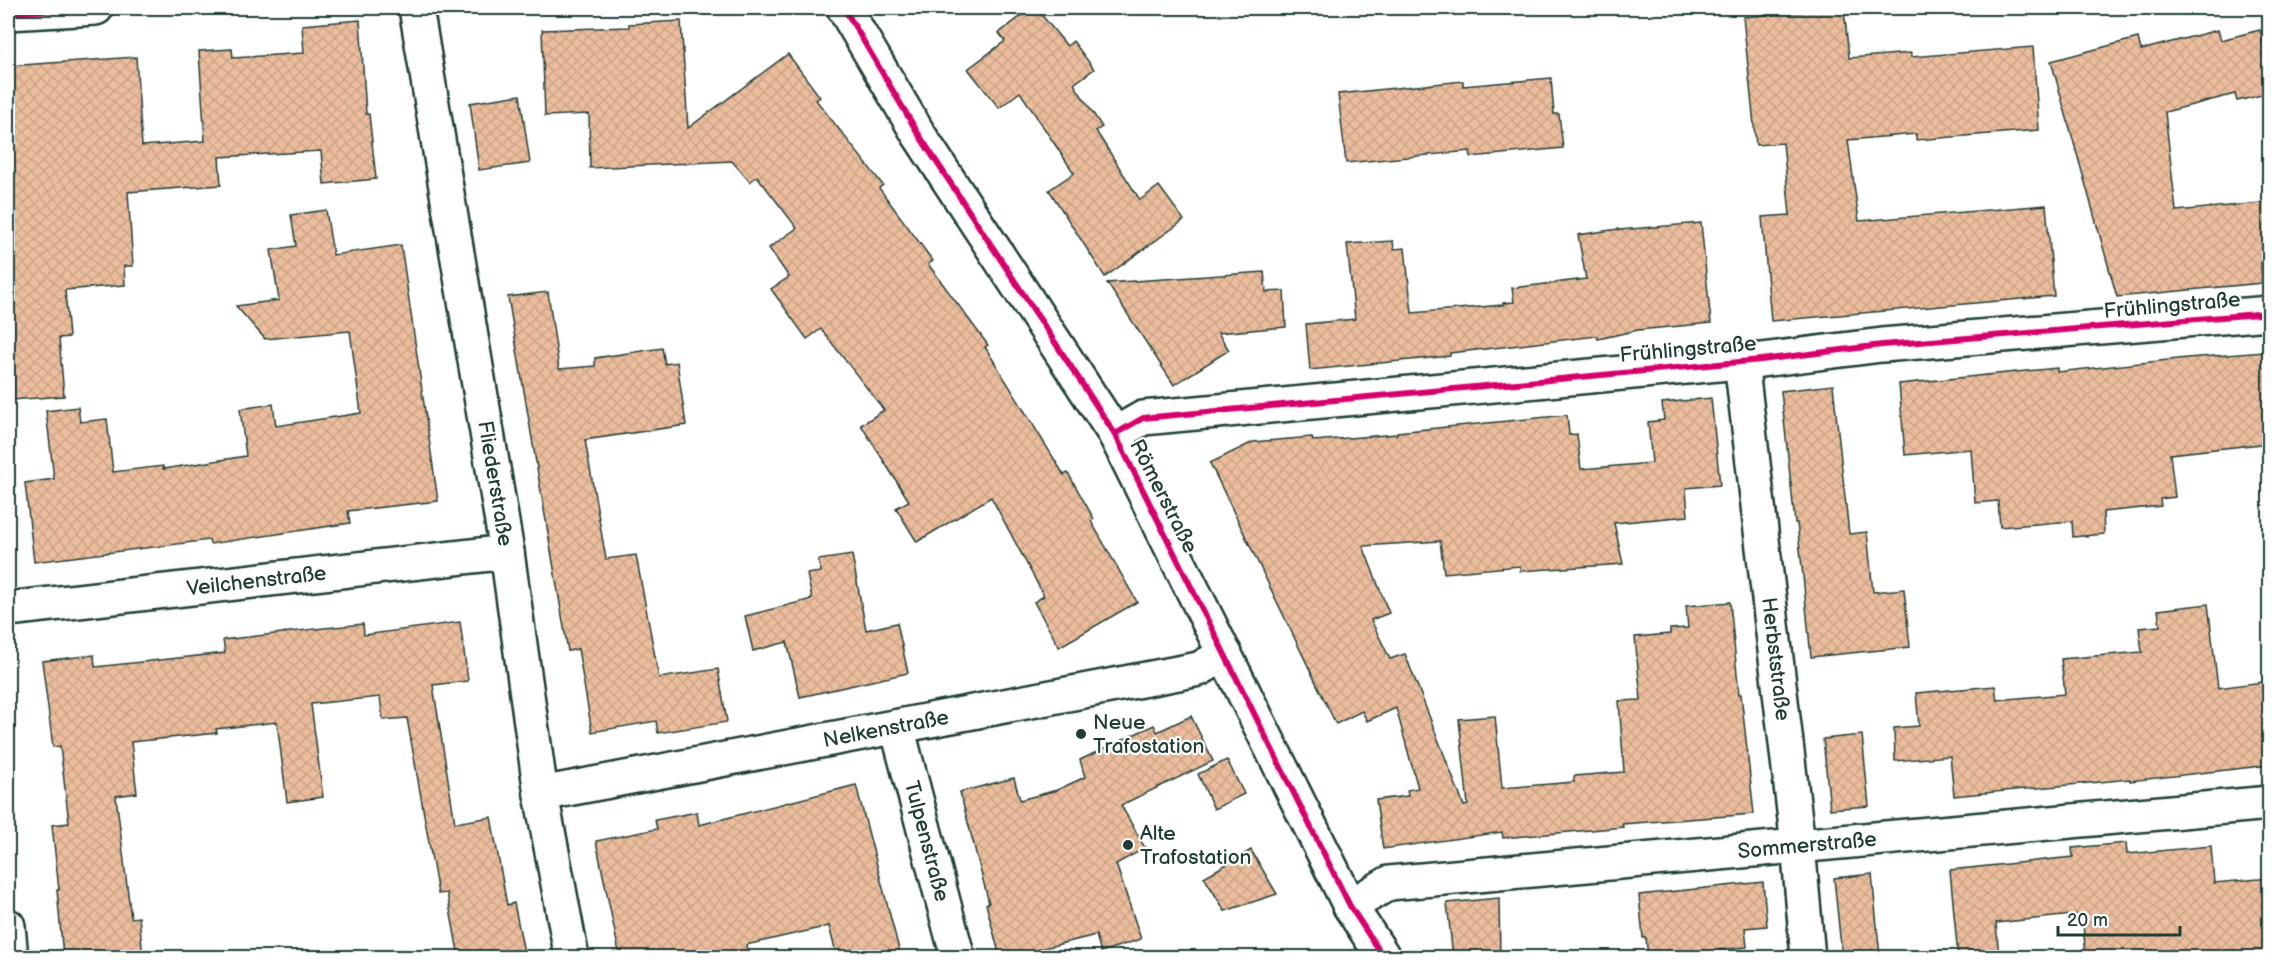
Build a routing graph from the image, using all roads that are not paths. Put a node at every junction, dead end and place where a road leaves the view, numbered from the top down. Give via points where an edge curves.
1 (96, 8) edge
2 (416, 8) edge
3 (844, 8) edge
4 (8, 13) edge
5 (2270, 313) edge
6 (1741, 361) junction
7 (1115, 434) junction
8 (507, 552) junction
9 (8, 609) edge
10 (1226, 654) junction
11 (897, 727) junction
12 (541, 794) junction
13 (2270, 803) edge
14 (1798, 845) junction
15 (1350, 906) junction
16 (8, 926) edge
17 (11, 957) edge
18 (572, 957) edge
19 (958, 957) edge
20 (1384, 957) edge
21 (1808, 957) edge

1 - 4 street
2 - 8 street, Fliederstraße
3 - 7 street, Römerstraße via 919,135
5 - 6 street, Frühlingstraße via 1882,345
6 - 7 street, Frühlingstraße via 1143,418
6 - 14 street, Herbststraße
7 - 10 street, Römerstraße
8 - 9 street, Veilchenstraße
8 - 12 street, Fliederstraße
10 - 11 street, Nelkenstraße via 1199,669
10 - 15 street, Römerstraße
11 - 12 street, Nelkenstraße
11 - 19 street, Tulpenstraße
12 - 18 street, Fliederstraße
13 - 14 street, Sommerstraße
14 - 15 street, Sommerstraße via 1389,883
14 - 21 street, Herbststraße
15 - 20 street, Römerstraße
16 - 17 street

